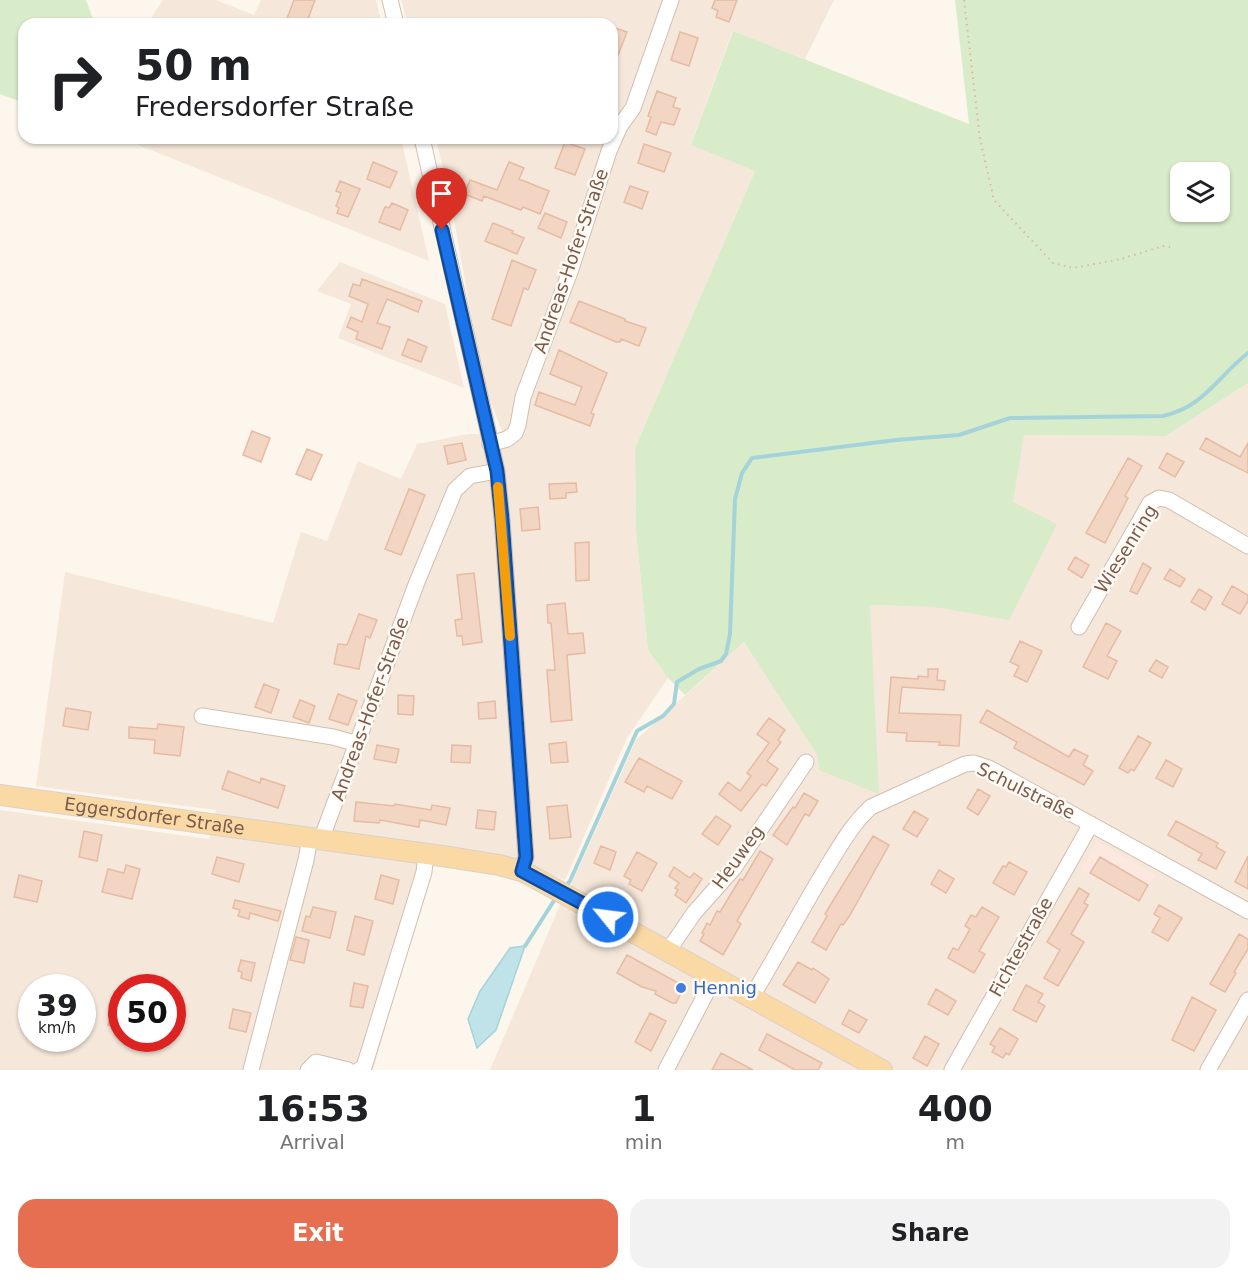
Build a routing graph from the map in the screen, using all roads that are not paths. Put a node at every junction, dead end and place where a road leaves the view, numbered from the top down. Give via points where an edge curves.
1 (390, 0) edge
2 (671, 0) edge
3 (394, 18) edge
4 (618, 131) edge
5 (423, 144) edge
6 (612, 144) edge
7 (490, 444) junction
8 (497, 471) junction
9 (1248, 546) edge
10 (1079, 627) dead end
11 (202, 716) dead end
12 (358, 744) junction
13 (806, 762) dead end
14 (0, 795) edge
15 (1091, 824) junction
16 (317, 839) junction
17 (426, 854) junction
18 (522, 871) junction
19 (1248, 911) edge
20 (668, 951) junction
21 (714, 978) junction
22 (751, 998) junction
23 (1248, 1000) edge
24 (251, 1070) edge
25 (308, 1070) edge
26 (348, 1070) edge
27 (359, 1070) edge
28 (666, 1070) edge
29 (882, 1070) edge
30 (952, 1070) edge
31 (1208, 1070) edge

1 - 3 street
2 - 4 street, Andreas-Hofer-Straße via 633,108
5 - 7 street
6 - 7 street, Andreas-Hofer-Straße via 568,279 523,397 515,433
7 - 8 street
8 - 12 street, Andreas-Hofer-Straße via 470,476 454,490
8 - 18 street via 526,857
9 - 10 street, Wiesenring via 1159,498 1150,503
11 - 12 street
12 - 16 street, Andreas-Hofer-Straße via 325,829
13 - 20 street, Heuweg via 734,868 694,913
14 - 16 main road, Eggersdorfer Straße
15 - 19 street, Schulstraße
15 - 22 street, Schulstraße via 974,763 952,769 871,807 850,829
15 - 30 street, Fichtestraße
16 - 17 main road, Eggersdorfer Straße
16 - 24 street via 304,867
17 - 18 main road, Eggersdorfer Straße
17 - 27 street via 424,872 364,1067
18 - 20 main road, Eggersdorfer Straße
20 - 21 main road, Eggersdorfer Straße
21 - 22 main road, Eggersdorfer Straße
21 - 28 street
22 - 29 main road, Eggersdorfer Straße
23 - 31 street
25 - 26 street via 316,1062

